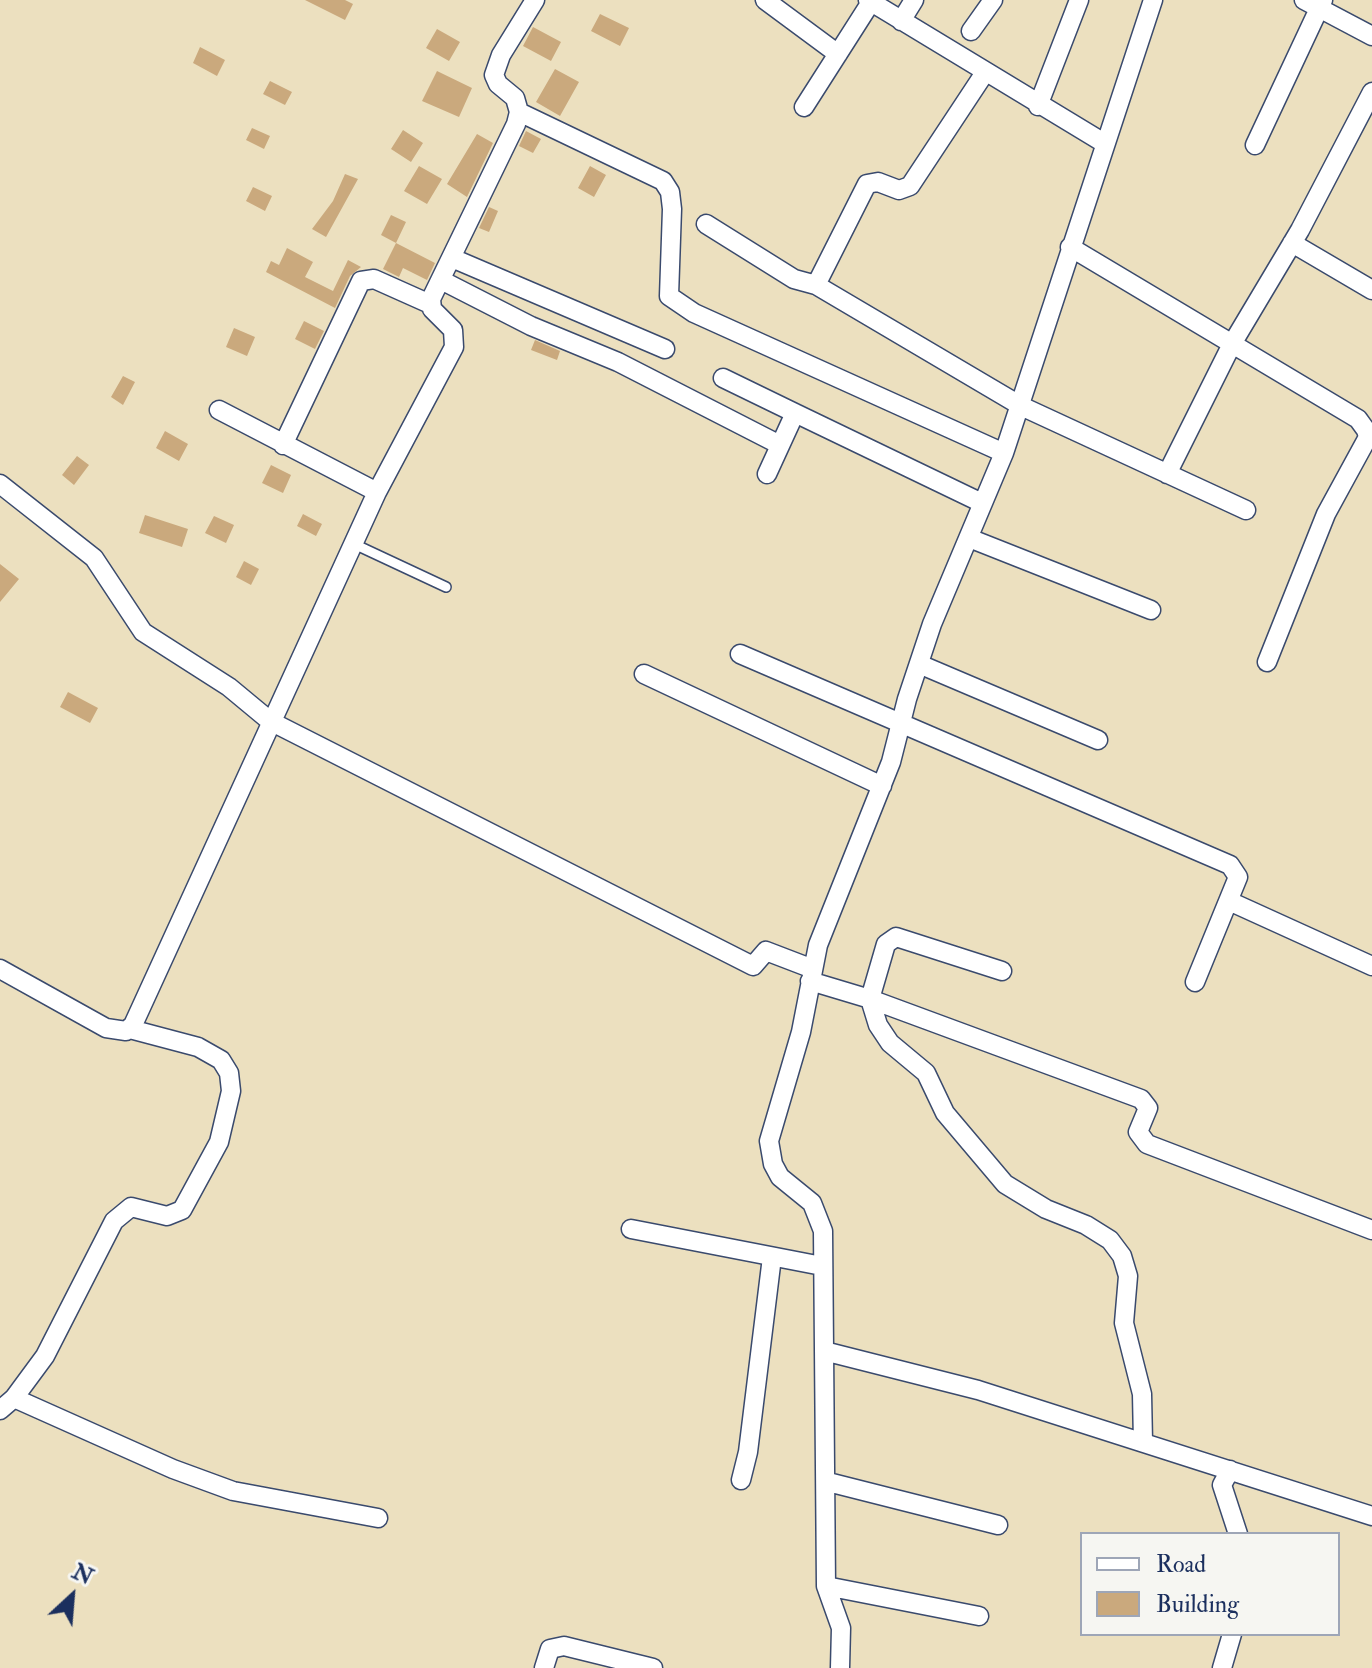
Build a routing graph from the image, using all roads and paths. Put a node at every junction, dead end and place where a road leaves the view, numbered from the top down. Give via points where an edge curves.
1 (535, 0) edge
2 (765, 0) edge
3 (914, 0) edge
4 (993, 0) edge
5 (1079, 0) edge
6 (1153, 0) edge
7 (870, 1) edge
8 (1316, 2) edge
9 (901, 21) junction
10 (971, 31) dead end
11 (1372, 36) edge
12 (838, 54) junction
13 (984, 74) junction
14 (1372, 92) edge
15 (1038, 106) junction
16 (804, 107) dead end
17 (519, 112) junction
18 (1364, 127) edge
19 (1104, 143) junction
20 (1255, 145) dead end
21 (706, 224) dead end
22 (1292, 243) junction
23 (1070, 247) junction
24 (452, 258) junction
25 (441, 280) junction
26 (816, 285) junction
27 (1372, 290) edge
28 (430, 304) junction
29 (1232, 344) junction
30 (665, 349) dead end
31 (723, 378) dead end
32 (1021, 406) junction
33 (219, 410) dead end
34 (795, 413) junction
35 (1370, 433) edge
36 (283, 445) junction
37 (780, 445) junction
38 (1004, 453) junction
39 (767, 474) dead end
40 (1167, 474) junction
41 (0, 484) edge
42 (377, 492) junction
43 (982, 503) junction
44 (1246, 510) dead end
45 (969, 538) junction
46 (354, 544) junction
47 (446, 587) dead end
48 (1151, 610) dead end
49 (740, 654) dead end
50 (1267, 662) dead end
51 (919, 664) junction
52 (644, 674) dead end
53 (270, 721) junction
54 (900, 726) junction
55 (1098, 740) dead end
56 (882, 786) junction
57 (1229, 901) junction
58 (1372, 966) edge
59 (0, 969) edge
60 (1002, 971) dead end
61 (812, 975) junction
62 (1195, 982) dead end
63 (870, 999) junction
64 (130, 1029) junction
65 (631, 1229) dead end
66 (1372, 1230) edge
67 (772, 1257) junction
68 (822, 1266) junction
69 (824, 1351) junction
70 (7, 1404) edge
71 (1143, 1442) junction
72 (1230, 1470) junction
73 (741, 1480) dead end
74 (828, 1482) junction
75 (1372, 1516) edge
76 (378, 1518) dead end
77 (998, 1525) dead end
78 (1237, 1532) edge
79 (826, 1586) junction
80 (979, 1616) dead end
81 (1231, 1636) edge
82 (544, 1668) edge
83 (653, 1668) edge
84 (840, 1668) edge
85 (1222, 1668) edge

1 - 17 street via 494,75 515,98
2 - 12 street
3 - 9 street
4 - 10 street
5 - 15 street
6 - 19 street
7 - 9 street
7 - 12 street
8 - 11 street
8 - 20 street
9 - 13 street
12 - 16 street
13 - 15 street
13 - 26 street via 910,186 899,190 867,184
14 - 18 street
15 - 19 street
17 - 24 street
17 - 38 street via 663,181 672,209 669,296 694,313
18 - 22 street
19 - 23 street
21 - 26 street via 794,279
22 - 27 street
22 - 29 street
23 - 29 street
23 - 32 street
24 - 25 street
24 - 30 street
25 - 28 street
25 - 37 street
26 - 32 street
28 - 36 street via 374,279 361,281
28 - 42 street via 453,330 454,347
29 - 35 street via 1358,419
29 - 40 street
31 - 34 street
32 - 38 street
32 - 40 street
33 - 36 street
34 - 37 street
34 - 43 street
35 - 50 street via 1326,514
36 - 42 street
37 - 39 street
38 - 43 street
40 - 44 street
41 - 53 street via 94,558 143,632 229,687
42 - 46 street
43 - 45 street
45 - 48 street
45 - 51 street
46 - 47 lane
46 - 53 street
49 - 54 street
51 - 54 street
51 - 55 street
52 - 56 street
53 - 61 street via 753,966 766,951
53 - 64 street
54 - 56 street
54 - 57 street via 1230,865 1238,877
56 - 61 street via 818,945
57 - 58 street
57 - 62 street
59 - 64 street via 106,1028
60 - 63 street via 896,937 886,944
61 - 63 street
61 - 68 street via 769,1151 780,1177 818,1213
63 - 66 street via 1141,1099 1148,1108 1138,1132 1147,1144
63 - 71 street via 890,1043 926,1073 945,1113 1005,1184 1086,1225 1110,1240 1122,1256 1128,1276 1124,1323 1142,1394
64 - 70 street via 198,1047 221,1060 231,1091 219,1142 199,1184 175,1216 131,1207 114,1221 45,1356
65 - 67 street
67 - 68 street
67 - 73 street
68 - 69 street
69 - 71 street via 978,1390
69 - 74 street
70 - 76 street via 233,1491
71 - 72 street
72 - 75 street
72 - 78 street via 1222,1485
74 - 77 street
74 - 79 street
79 - 80 street
79 - 84 street via 841,1628
81 - 85 street
82 - 83 street via 550,1649 564,1646

